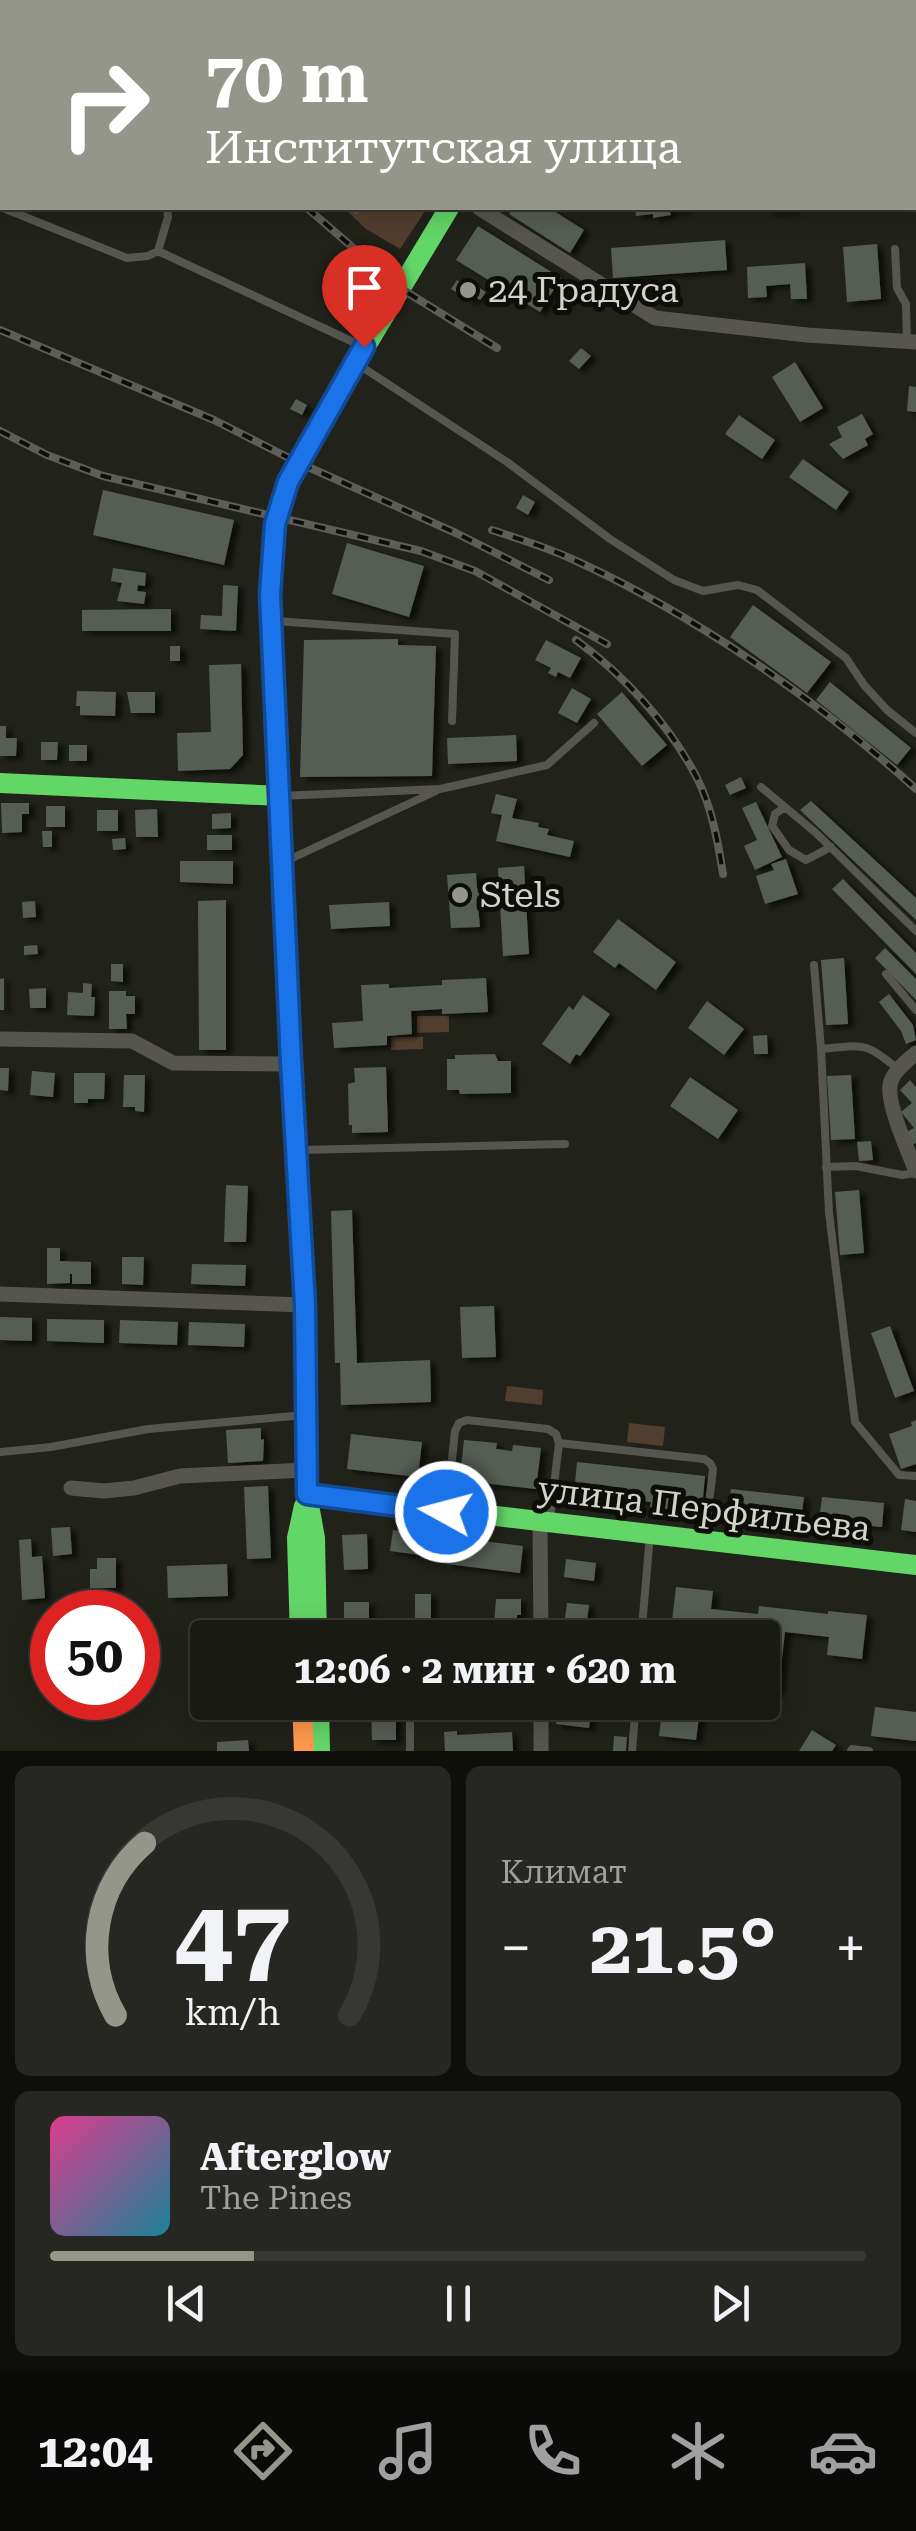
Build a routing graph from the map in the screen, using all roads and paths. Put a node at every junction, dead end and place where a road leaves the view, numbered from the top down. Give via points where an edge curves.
1 (9, 210) edge
2 (167, 210) edge
3 (448, 210) edge
4 (483, 210) edge
5 (895, 249) dead end
6 (158, 251) junction
7 (912, 342) edge
8 (360, 355) junction
9 (271, 620) junction
10 (452, 721) dead end
11 (594, 723) dead end
12 (916, 733) edge
13 (0, 783) edge
14 (761, 787) dead end
15 (440, 790) junction
16 (280, 796) junction
17 (785, 807) junction
18 (831, 848) junction
19 (283, 862) junction
20 (916, 931) edge
21 (814, 966) dead end
22 (886, 974) dead end
23 (916, 1010) edge
24 (0, 1040) edge
25 (821, 1049) junction
26 (916, 1053) edge
27 (291, 1064) junction
28 (899, 1070) junction
29 (565, 1144) dead end
30 (296, 1150) junction
31 (915, 1164) edge
32 (826, 1167) junction
33 (0, 1294) edge
34 (305, 1305) junction
35 (305, 1416) junction
36 (558, 1443) junction
37 (0, 1452) edge
38 (306, 1470) junction
39 (916, 1476) edge
40 (71, 1488) dead end
41 (307, 1494) junction
42 (446, 1512) junction
43 (545, 1524) junction
44 (650, 1535) junction
45 (705, 1542) junction
46 (916, 1565) edge
47 (299, 1620) edge
48 (316, 1620) edge
49 (541, 1620) edge
50 (643, 1620) edge
51 (303, 1720) edge
52 (319, 1720) edge
53 (410, 1720) edge
54 (541, 1720) edge
55 (635, 1720) edge
56 (304, 1751) edge
57 (320, 1751) edge
58 (410, 1751) edge
59 (541, 1751) edge
60 (632, 1751) edge
61 (851, 1751) edge
62 (869, 1751) edge

1 - 6 lane via 124,258
2 - 6 lane
3 - 8 main road
4 - 7 street via 656,318
5 - 7 lane
6 - 8 lane
8 - 9 main road via 288,482 275,524
8 - 12 lane via 674,580 703,592 738,585 758,590 846,658 886,710
9 - 10 lane via 455,634
9 - 16 main road
11 - 15 lane via 547,765
13 - 16 main road
14 - 17 lane
15 - 16 lane
15 - 19 lane
16 - 19 main road
17 - 18 lane
17 - 18 lane via 772,826 789,850 806,860
18 - 20 lane
19 - 27 main road
21 - 25 lane
22 - 23 lane
24 - 27 street via 132,1040 174,1062
25 - 28 lane via 875,1049
25 - 32 lane
26 - 28 street
27 - 30 main road
28 - 31 street via 890,1086
29 - 30 lane
30 - 34 main road
31 - 32 lane via 902,1176
32 - 39 lane via 856,1422 899,1476
33 - 34 street
34 - 35 main road
35 - 37 lane
35 - 38 main road
36 - 42 lane via 548,1429 458,1423
36 - 43 lane
36 - 45 lane via 704,1459 713,1469
38 - 40 street via 180,1476 104,1492
38 - 41 main road
41 - 42 main road, улица Перфильева
41 - 47 main road via 297,1538
41 - 48 main road
42 - 43 main road, улица Перфильева
43 - 44 main road, улица Перфильева
43 - 49 street
44 - 45 main road, улица Перфильева
44 - 50 lane
45 - 46 main road, улица Перфильева
51 - 56 main road
52 - 57 main road
53 - 58 lane
54 - 59 street
55 - 60 lane
61 - 62 lane

